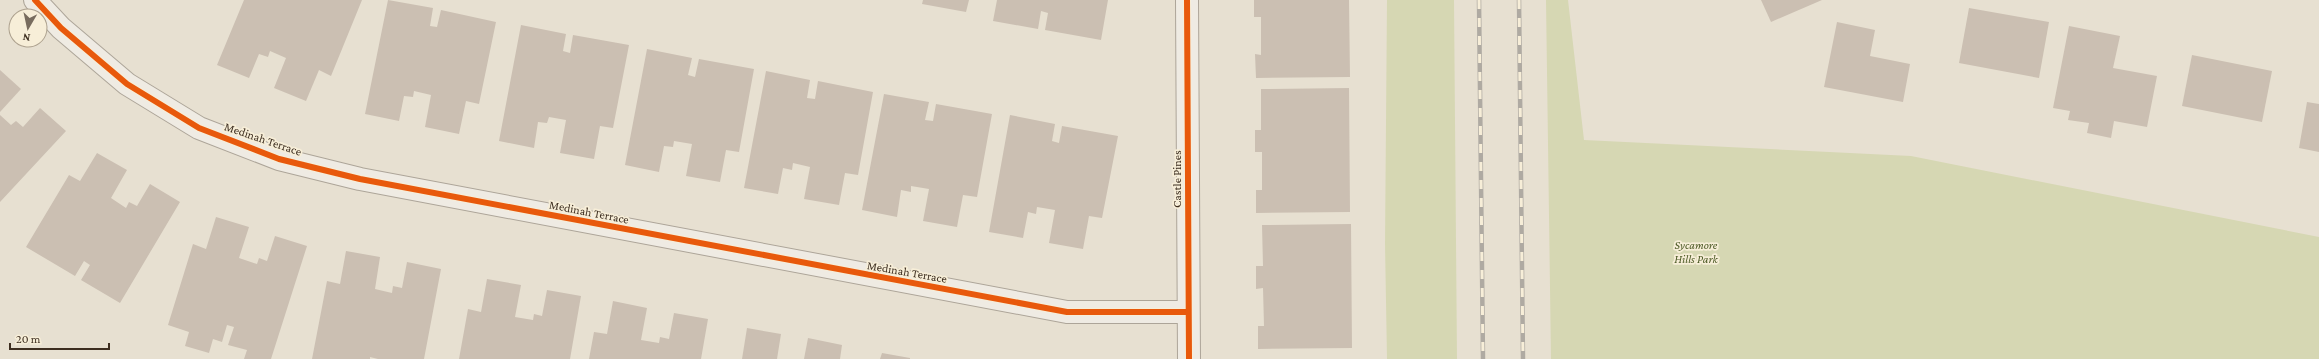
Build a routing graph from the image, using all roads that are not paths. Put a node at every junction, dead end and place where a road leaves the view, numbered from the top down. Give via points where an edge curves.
1 (35, 0) edge
2 (1187, 0) edge
3 (1188, 312) junction
4 (1189, 359) edge

1 - 3 street, Medinah Terrace via 61,28 127,84 199,128 279,159 360,180 1067,312
2 - 3 street, Castle Pines
3 - 4 street, Castle Pines

